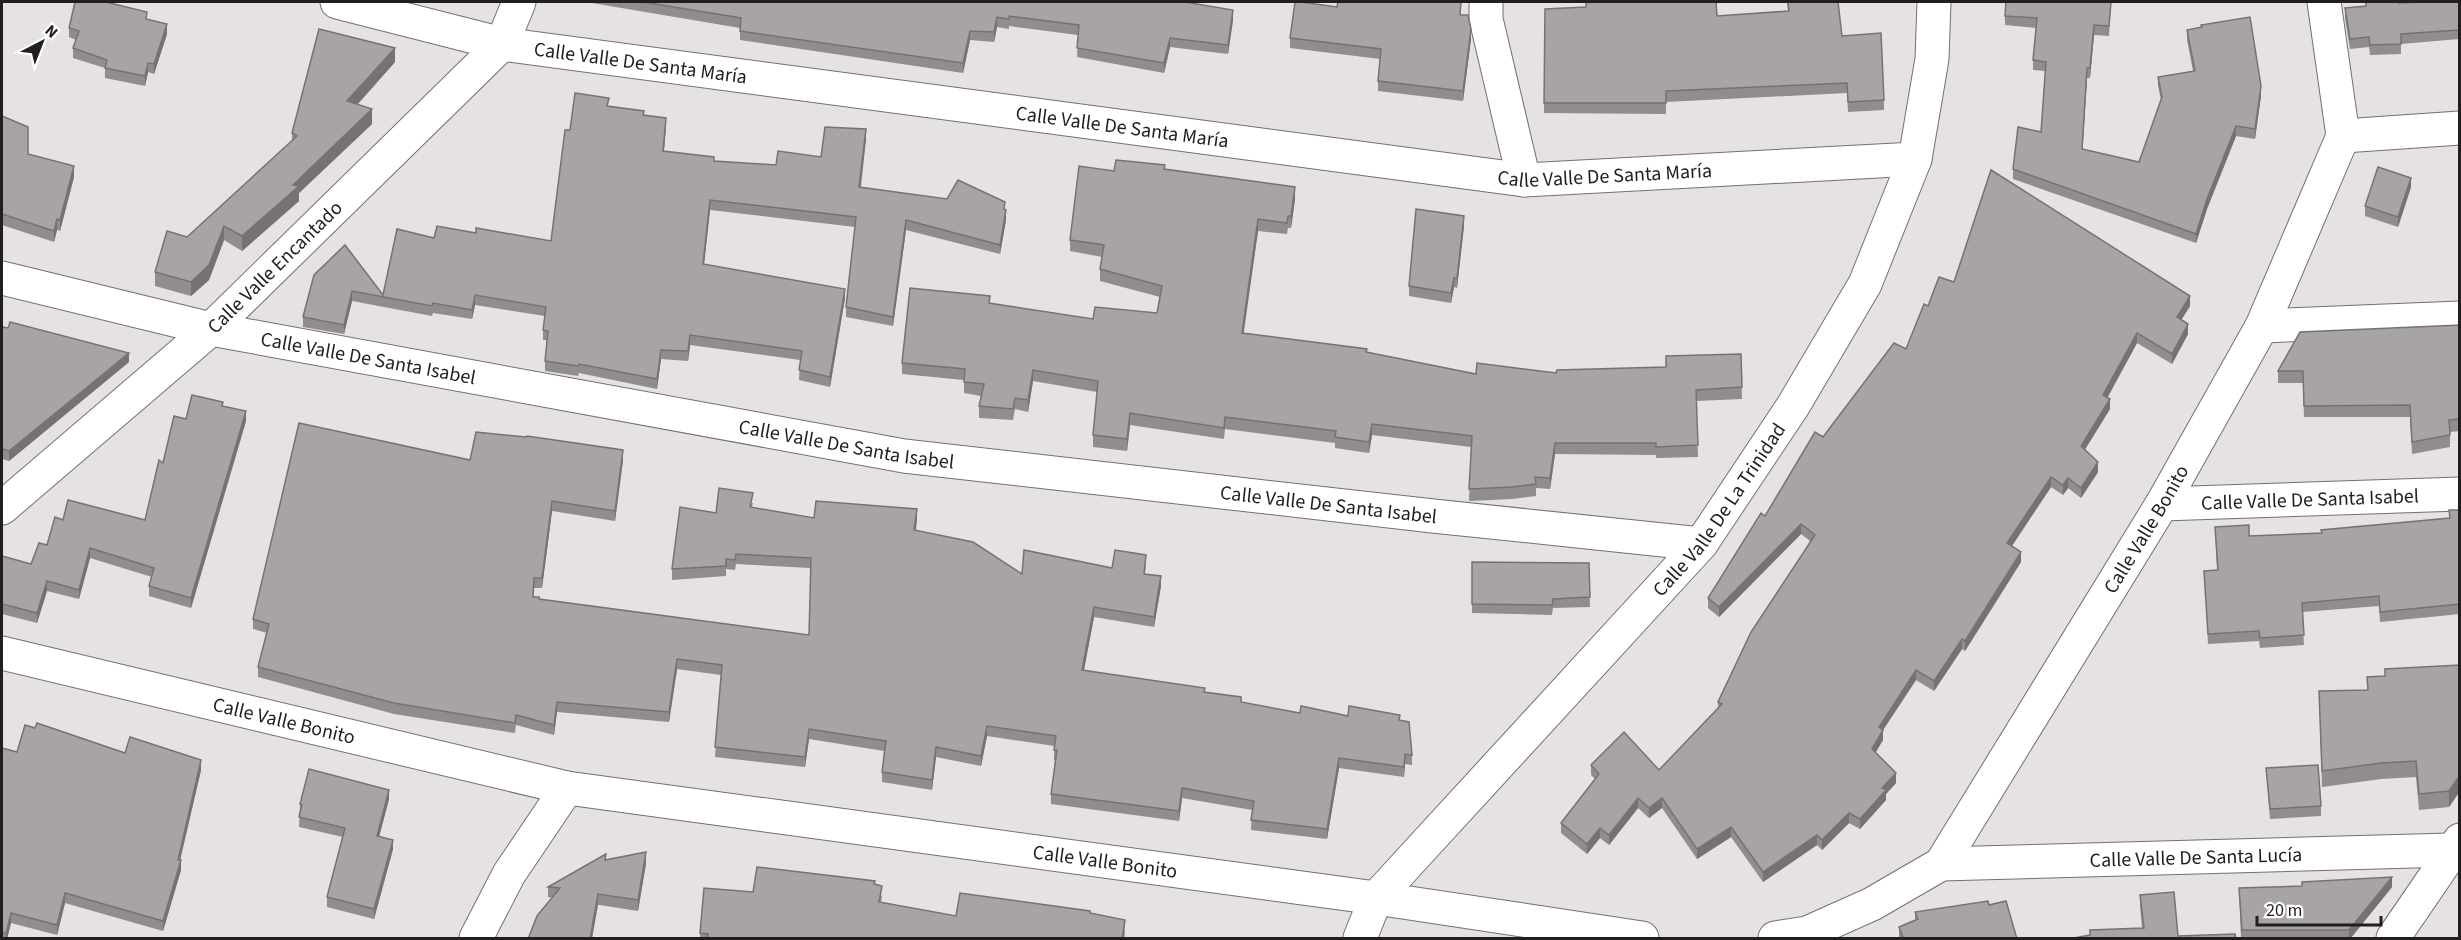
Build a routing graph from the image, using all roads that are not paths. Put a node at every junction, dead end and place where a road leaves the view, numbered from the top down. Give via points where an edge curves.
1 (336, 2) edge
2 (519, 2) edge
3 (1486, 2) edge
4 (1934, 2) edge
5 (2324, 2) edge
6 (502, 44) junction
7 (2460, 128) edge
8 (2343, 136) junction
9 (1915, 159) junction
10 (1524, 180) junction
11 (2, 278) edge
12 (2460, 318) edge
13 (2262, 326) junction
14 (211, 329) junction
15 (2460, 494) edge
16 (2162, 504) junction
17 (2, 508) edge
18 (1701, 544) junction
19 (2, 653) edge
20 (567, 788) junction
21 (2455, 845) edge
22 (1941, 864) junction
23 (1376, 898) junction
24 (476, 939) edge
25 (1360, 939) edge
26 (1642, 939) edge
27 (1775, 939) edge
28 (2394, 939) edge

1 - 6 street, Calle Valle De Santa María
2 - 6 street, Calle Valle Encantado
3 - 10 street via 1486,19
4 - 9 street, Calle Valle De La Trinidad via 1932,59
5 - 8 street
6 - 10 street, Calle Valle De Santa María
6 - 14 street, Calle Valle Encantado
7 - 8 street
8 - 13 street, Calle Valle Bonito
9 - 10 street, Calle Valle De Santa María
9 - 18 street, Calle Valle De La Trinidad via 1865,284 1793,406
11 - 14 street, Calle Valle De Santa Isabel
12 - 13 street
13 - 16 street, Calle Valle Bonito
14 - 17 street, Calle Valle Encantado
14 - 18 street, Calle Valle De Santa Isabel via 904,456
15 - 16 street, Calle Valle De Santa Isabel
16 - 22 street, Calle Valle Bonito
18 - 23 street, Calle Valle De La Trinidad
19 - 20 street, Calle Valle Bonito
20 - 23 street, Calle Valle Bonito
20 - 24 street via 509,874
21 - 22 street, Calle Valle De Santa Lucía
21 - 28 street
22 - 27 street, Calle Valle Bonito via 1872,904 1807,933
23 - 25 street, Calle Valle De La Trinidad
23 - 26 street, Calle Valle Bonito

